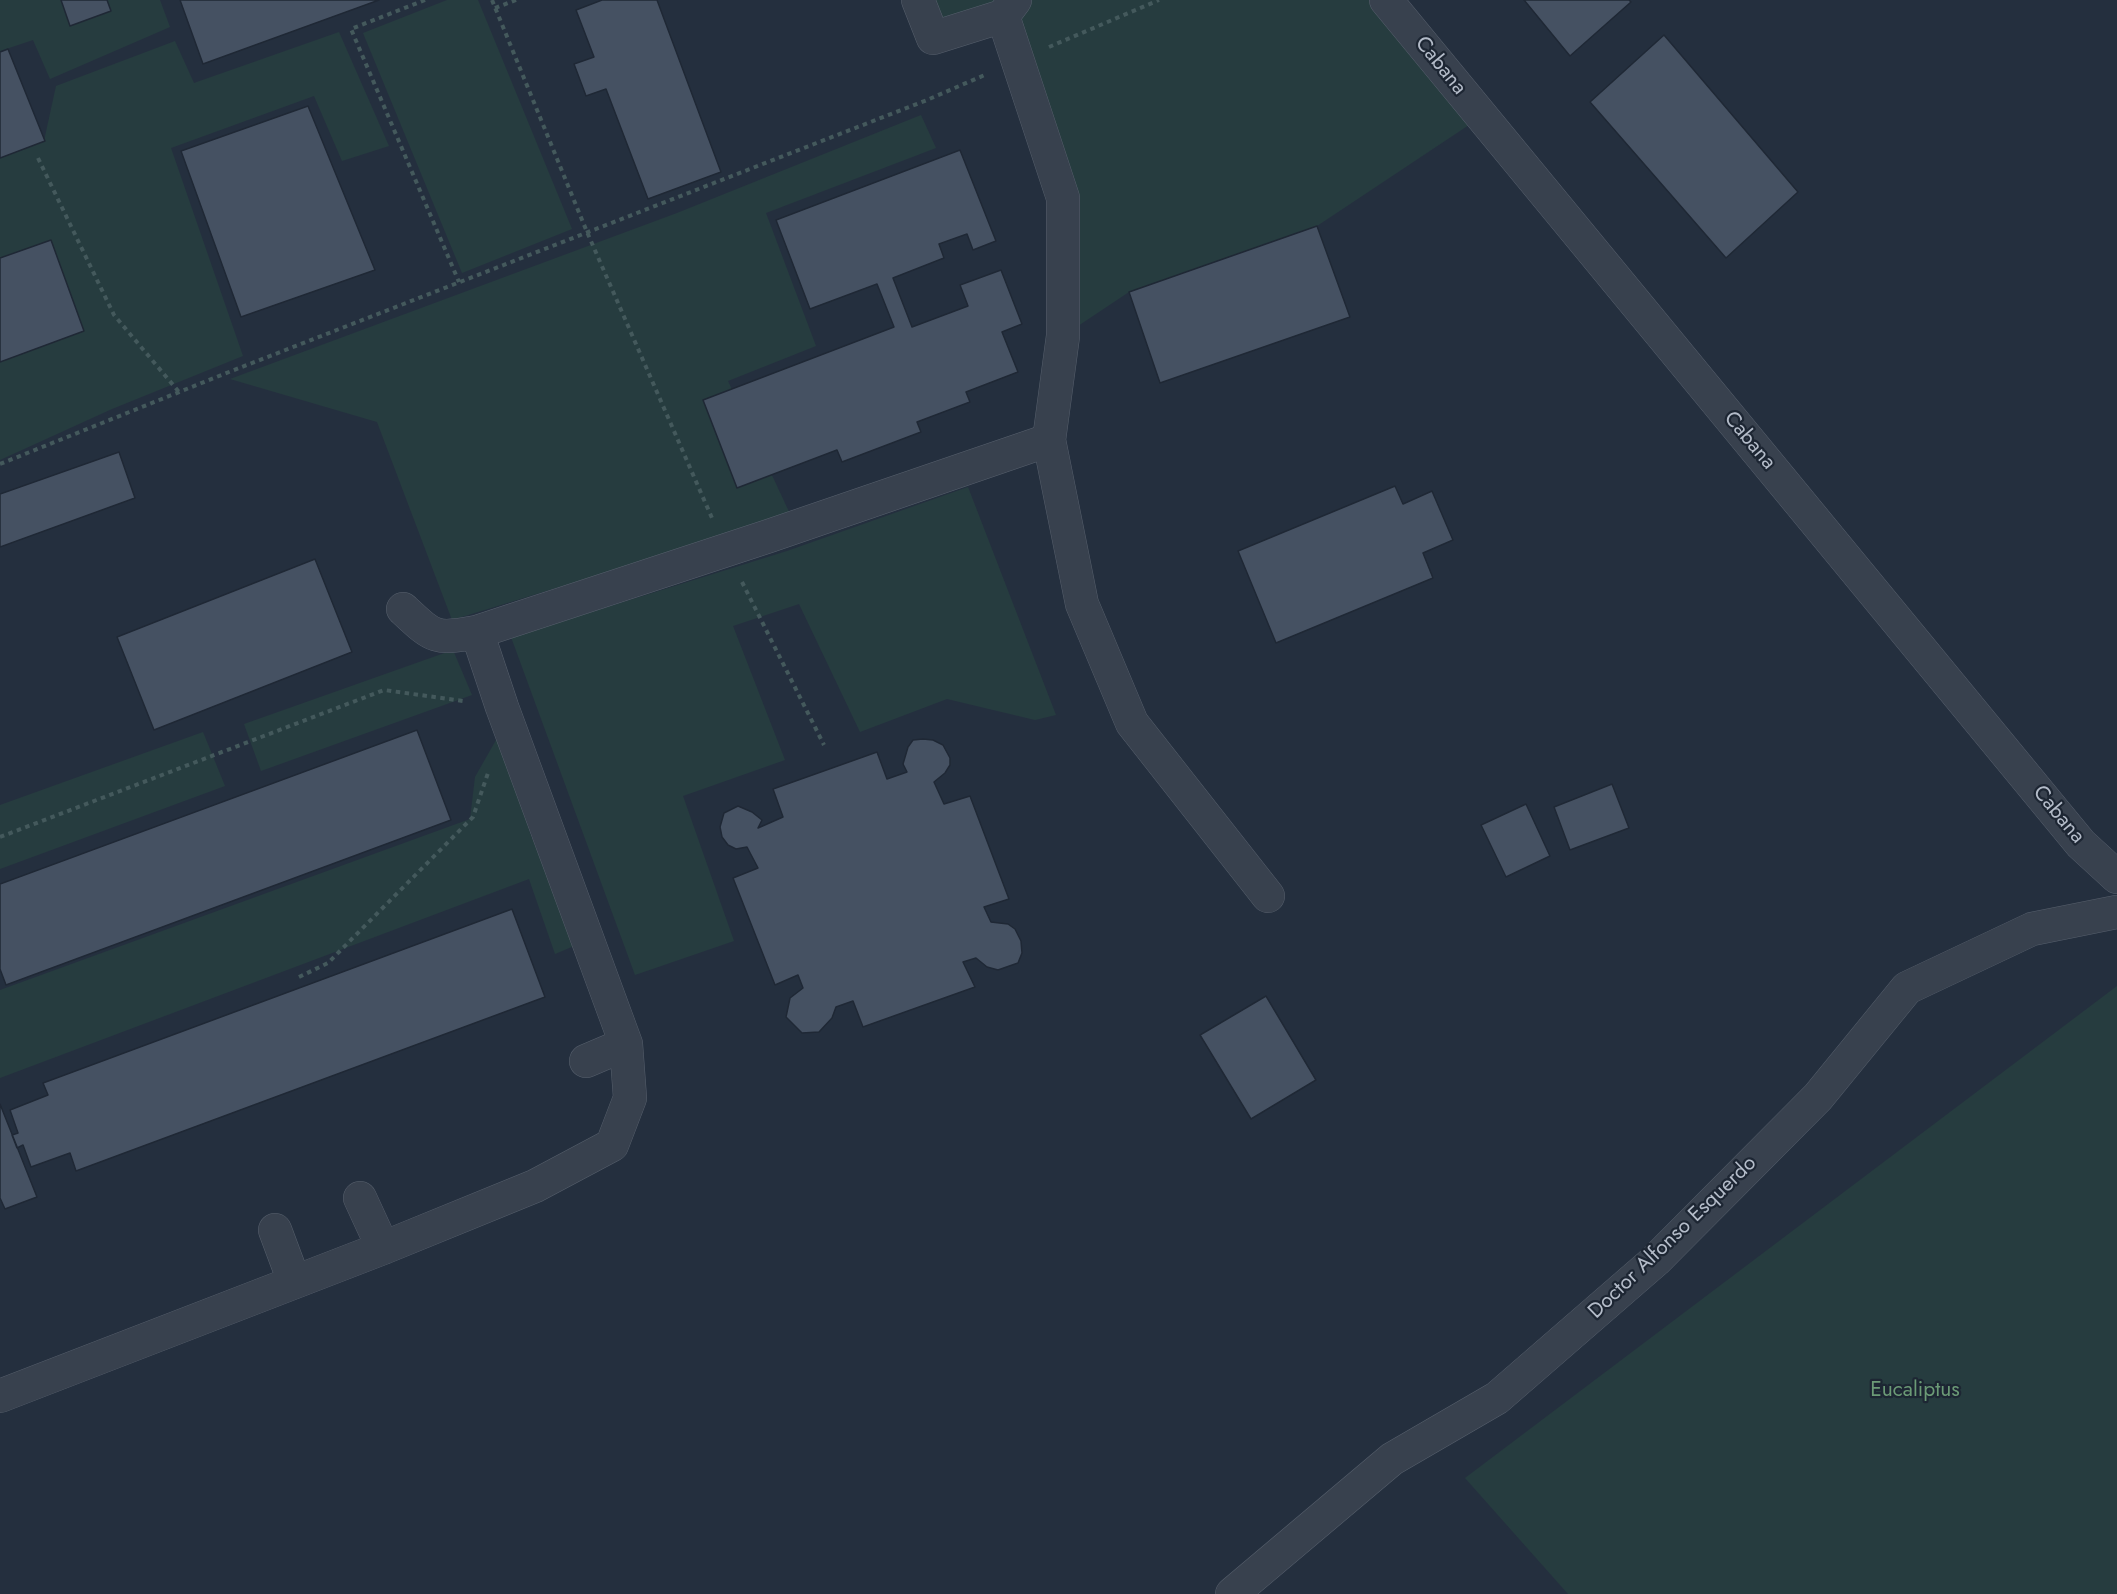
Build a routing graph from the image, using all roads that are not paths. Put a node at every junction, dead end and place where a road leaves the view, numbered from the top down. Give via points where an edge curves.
1 (1386, 0) edge
2 (1009, 8) edge
3 (914, 11) edge
4 (1049, 440) junction
5 (403, 609) dead end
6 (477, 632) junction
7 (2117, 877) edge
8 (1268, 896) dead end
9 (2117, 912) edge
10 (626, 1044) junction
11 (586, 1062) dead end
12 (360, 1198) dead end
13 (275, 1230) dead end
14 (383, 1248) junction
15 (294, 1281) junction
16 (0, 1396) edge
17 (1232, 1594) edge

1 - 7 street, Cabana via 2081,844
2 - 3 street via 933,38
2 - 4 street via 1063,198 1063,336
4 - 6 street
4 - 8 street via 1082,604 1132,723
5 - 6 street via 428,632 449,637
6 - 10 street
9 - 17 street, Doctor Alfonso Esquerdo via 2032,929 1907,988 1818,1097 1656,1260 1497,1398 1392,1459
10 - 11 street
10 - 14 street via 630,1098 612,1145 535,1186
12 - 14 street
13 - 15 street
14 - 15 street
15 - 16 street

